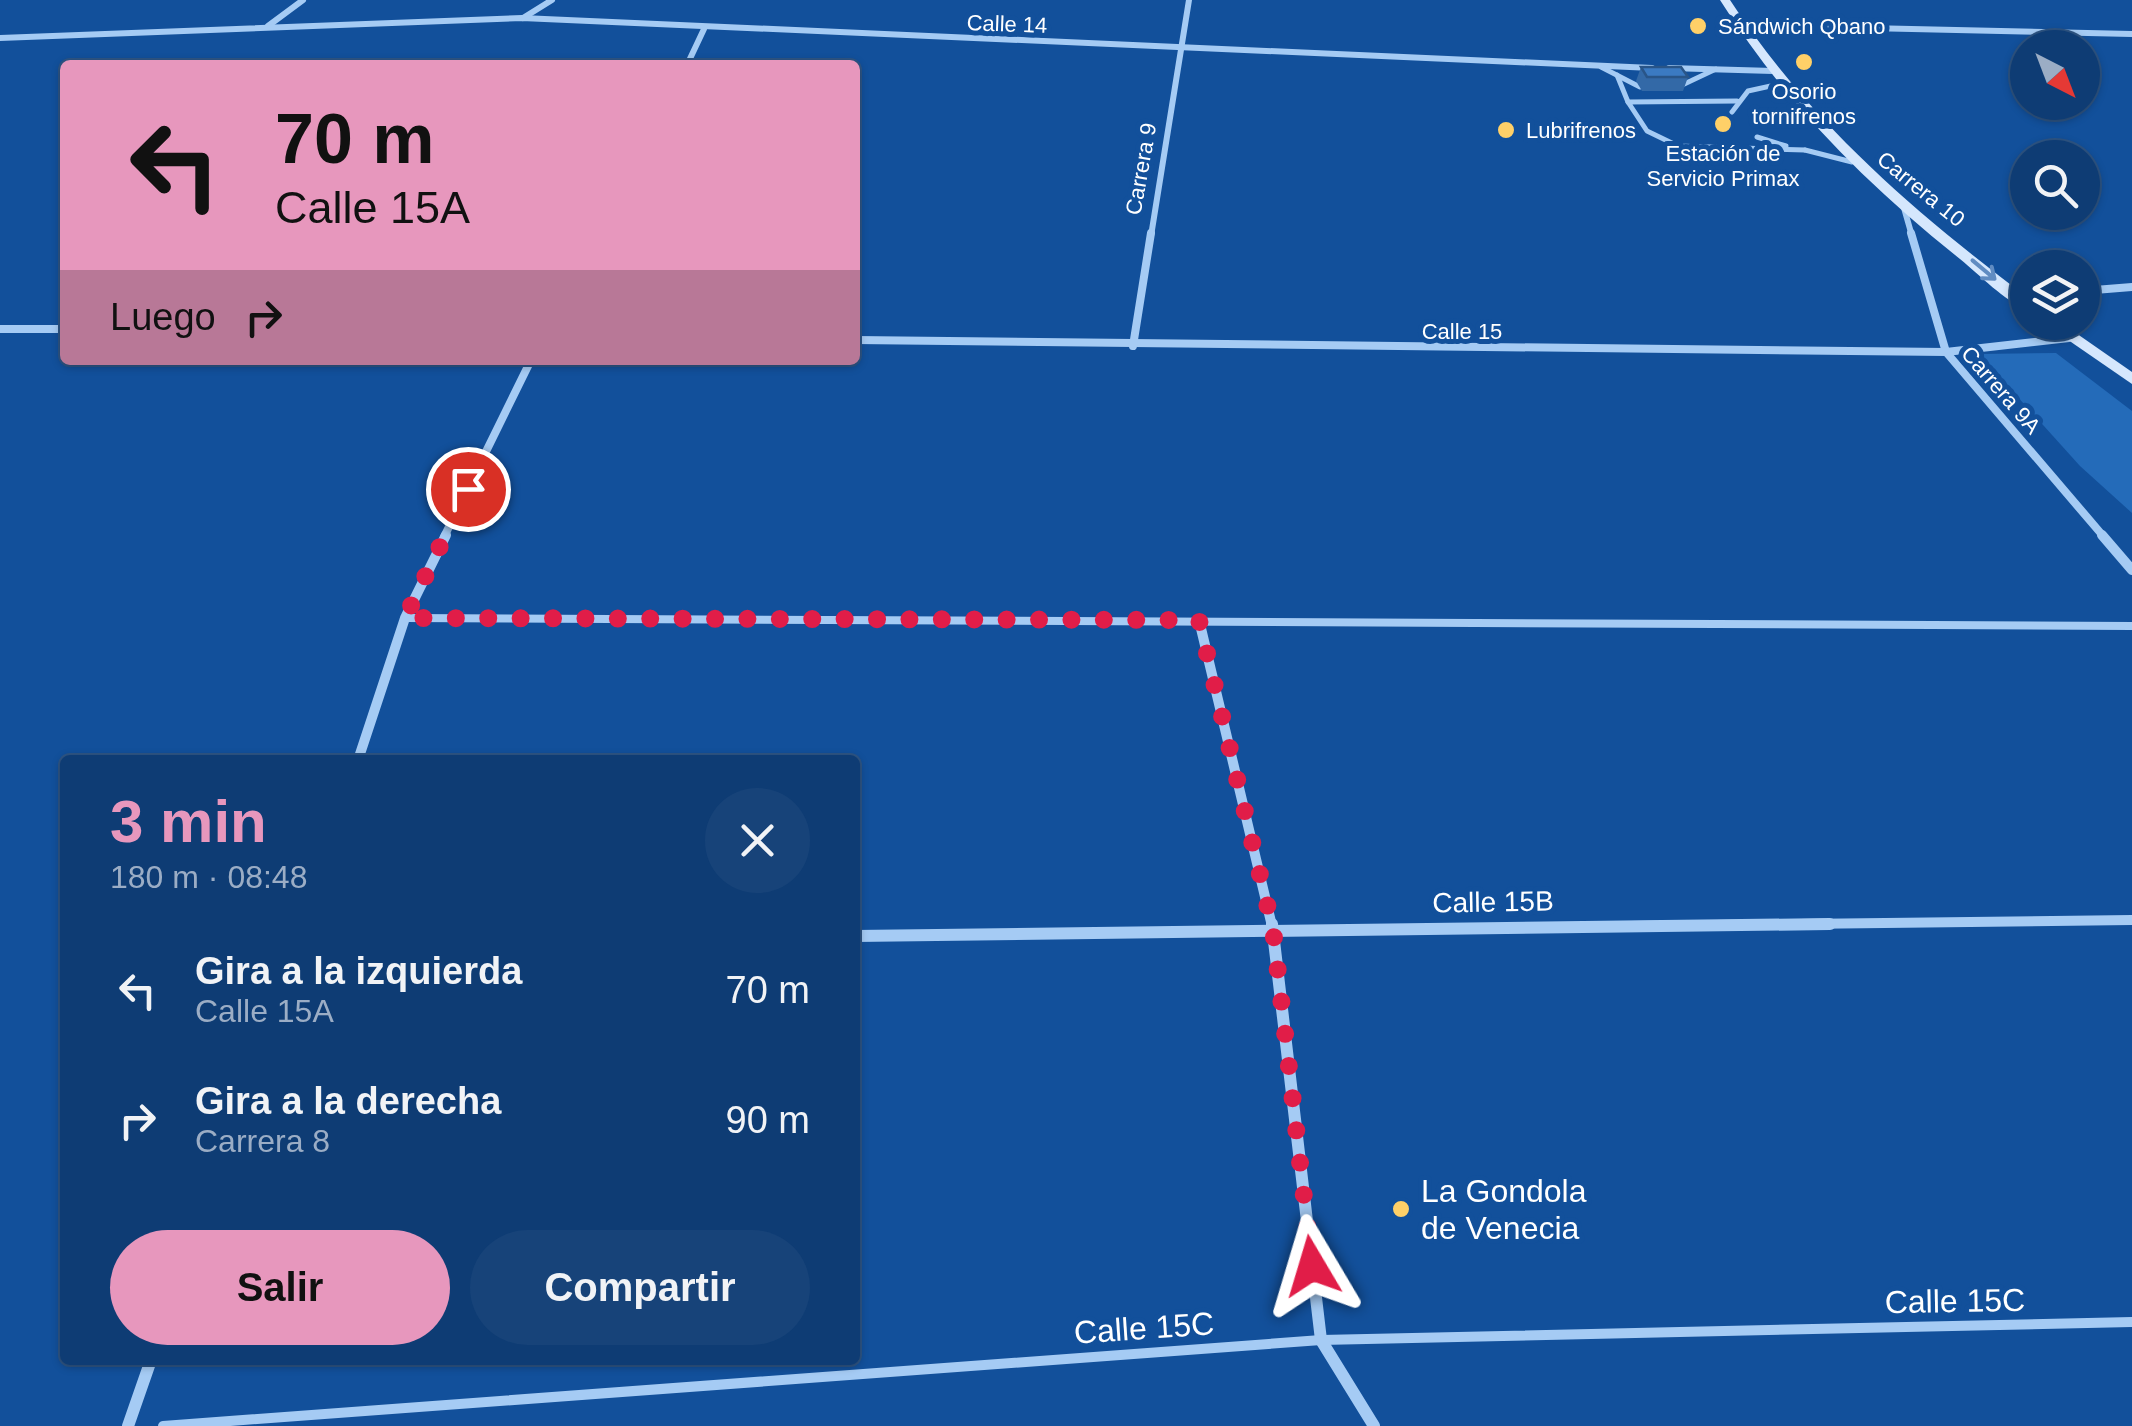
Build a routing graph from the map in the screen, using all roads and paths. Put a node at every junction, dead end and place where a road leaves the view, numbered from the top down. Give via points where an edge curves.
1 (303, 0) edge
2 (552, 0) edge
3 (1189, 0) edge
4 (1726, 0) edge
5 (522, 18) junction
6 (1738, 25) junction
7 (268, 26) junction
8 (704, 29) junction
9 (2132, 34) edge
10 (0, 38) edge
11 (1184, 49) junction
12 (688, 60) edge
13 (1600, 67) junction
14 (1716, 69) junction
15 (1616, 76) junction
16 (1777, 77) junction
17 (1680, 86) edge
18 (1640, 87) edge
19 (1737, 101) junction
20 (1628, 102) junction
21 (1732, 112) dead end
22 (1757, 137) dead end
23 (1805, 150) junction
24 (1852, 162) junction
25 (1902, 201) junction
26 (2010, 287) edge
27 (2132, 287) edge
28 (2100, 290) edge
29 (0, 328) edge
30 (60, 329) edge
31 (860, 340) edge
32 (2051, 340) edge
33 (2072, 340) edge
34 (1133, 346) junction
35 (1946, 352) junction
36 (529, 365) edge
37 (2132, 379) edge
38 (2132, 570) edge
39 (405, 618) junction
40 (1199, 620) junction
41 (2132, 626) edge
42 (360, 755) edge
43 (2132, 920) edge
44 (1273, 929) junction
45 (860, 936) edge
46 (2132, 1322) edge
47 (1321, 1340) junction
48 (149, 1365) edge
49 (128, 1426) edge
50 (162, 1426) edge
51 (1374, 1426) edge

1 - 7 street
2 - 5 street
3 - 11 street, Carrera 9
4 - 6 main road, Carrera 10
5 - 7 street, Calle 14
5 - 8 street, Calle 14
6 - 9 street
6 - 16 main road, Carrera 10
7 - 10 street, Calle 14
8 - 11 street, Calle 14
8 - 12 street
11 - 13 street, Calle 14
11 - 34 street, Carrera 9
13 - 14 street, Calle 14
13 - 15 lane
14 - 16 street, Calle 14
14 - 17 lane
15 - 18 lane
15 - 20 lane
16 - 19 lane
16 - 24 main road, Carrera 10
19 - 20 lane
19 - 21 lane
20 - 23 lane via 1645,133 1678,146
22 - 23 lane
23 - 24 lane
24 - 25 main road, Carrera 10
25 -> 26 main road, Carrera 10
25 - 35 street, Carrera 9A
27 - 28 street
29 - 30 street
31 - 34 street, Calle 15
32 - 35 street, Calle 15
33 - 37 main road
34 - 35 street, Calle 15
35 - 38 street, Carrera 9A
36 - 39 street
39 - 40 lane
39 - 42 street
40 - 41 lane
40 - 44 street
43 - 44 street, Calle 15B
44 - 45 street, Calle 15B
44 - 47 street
46 - 47 lane, Calle 15C
47 - 50 lane, Calle 15C
47 - 51 street
48 - 49 street

